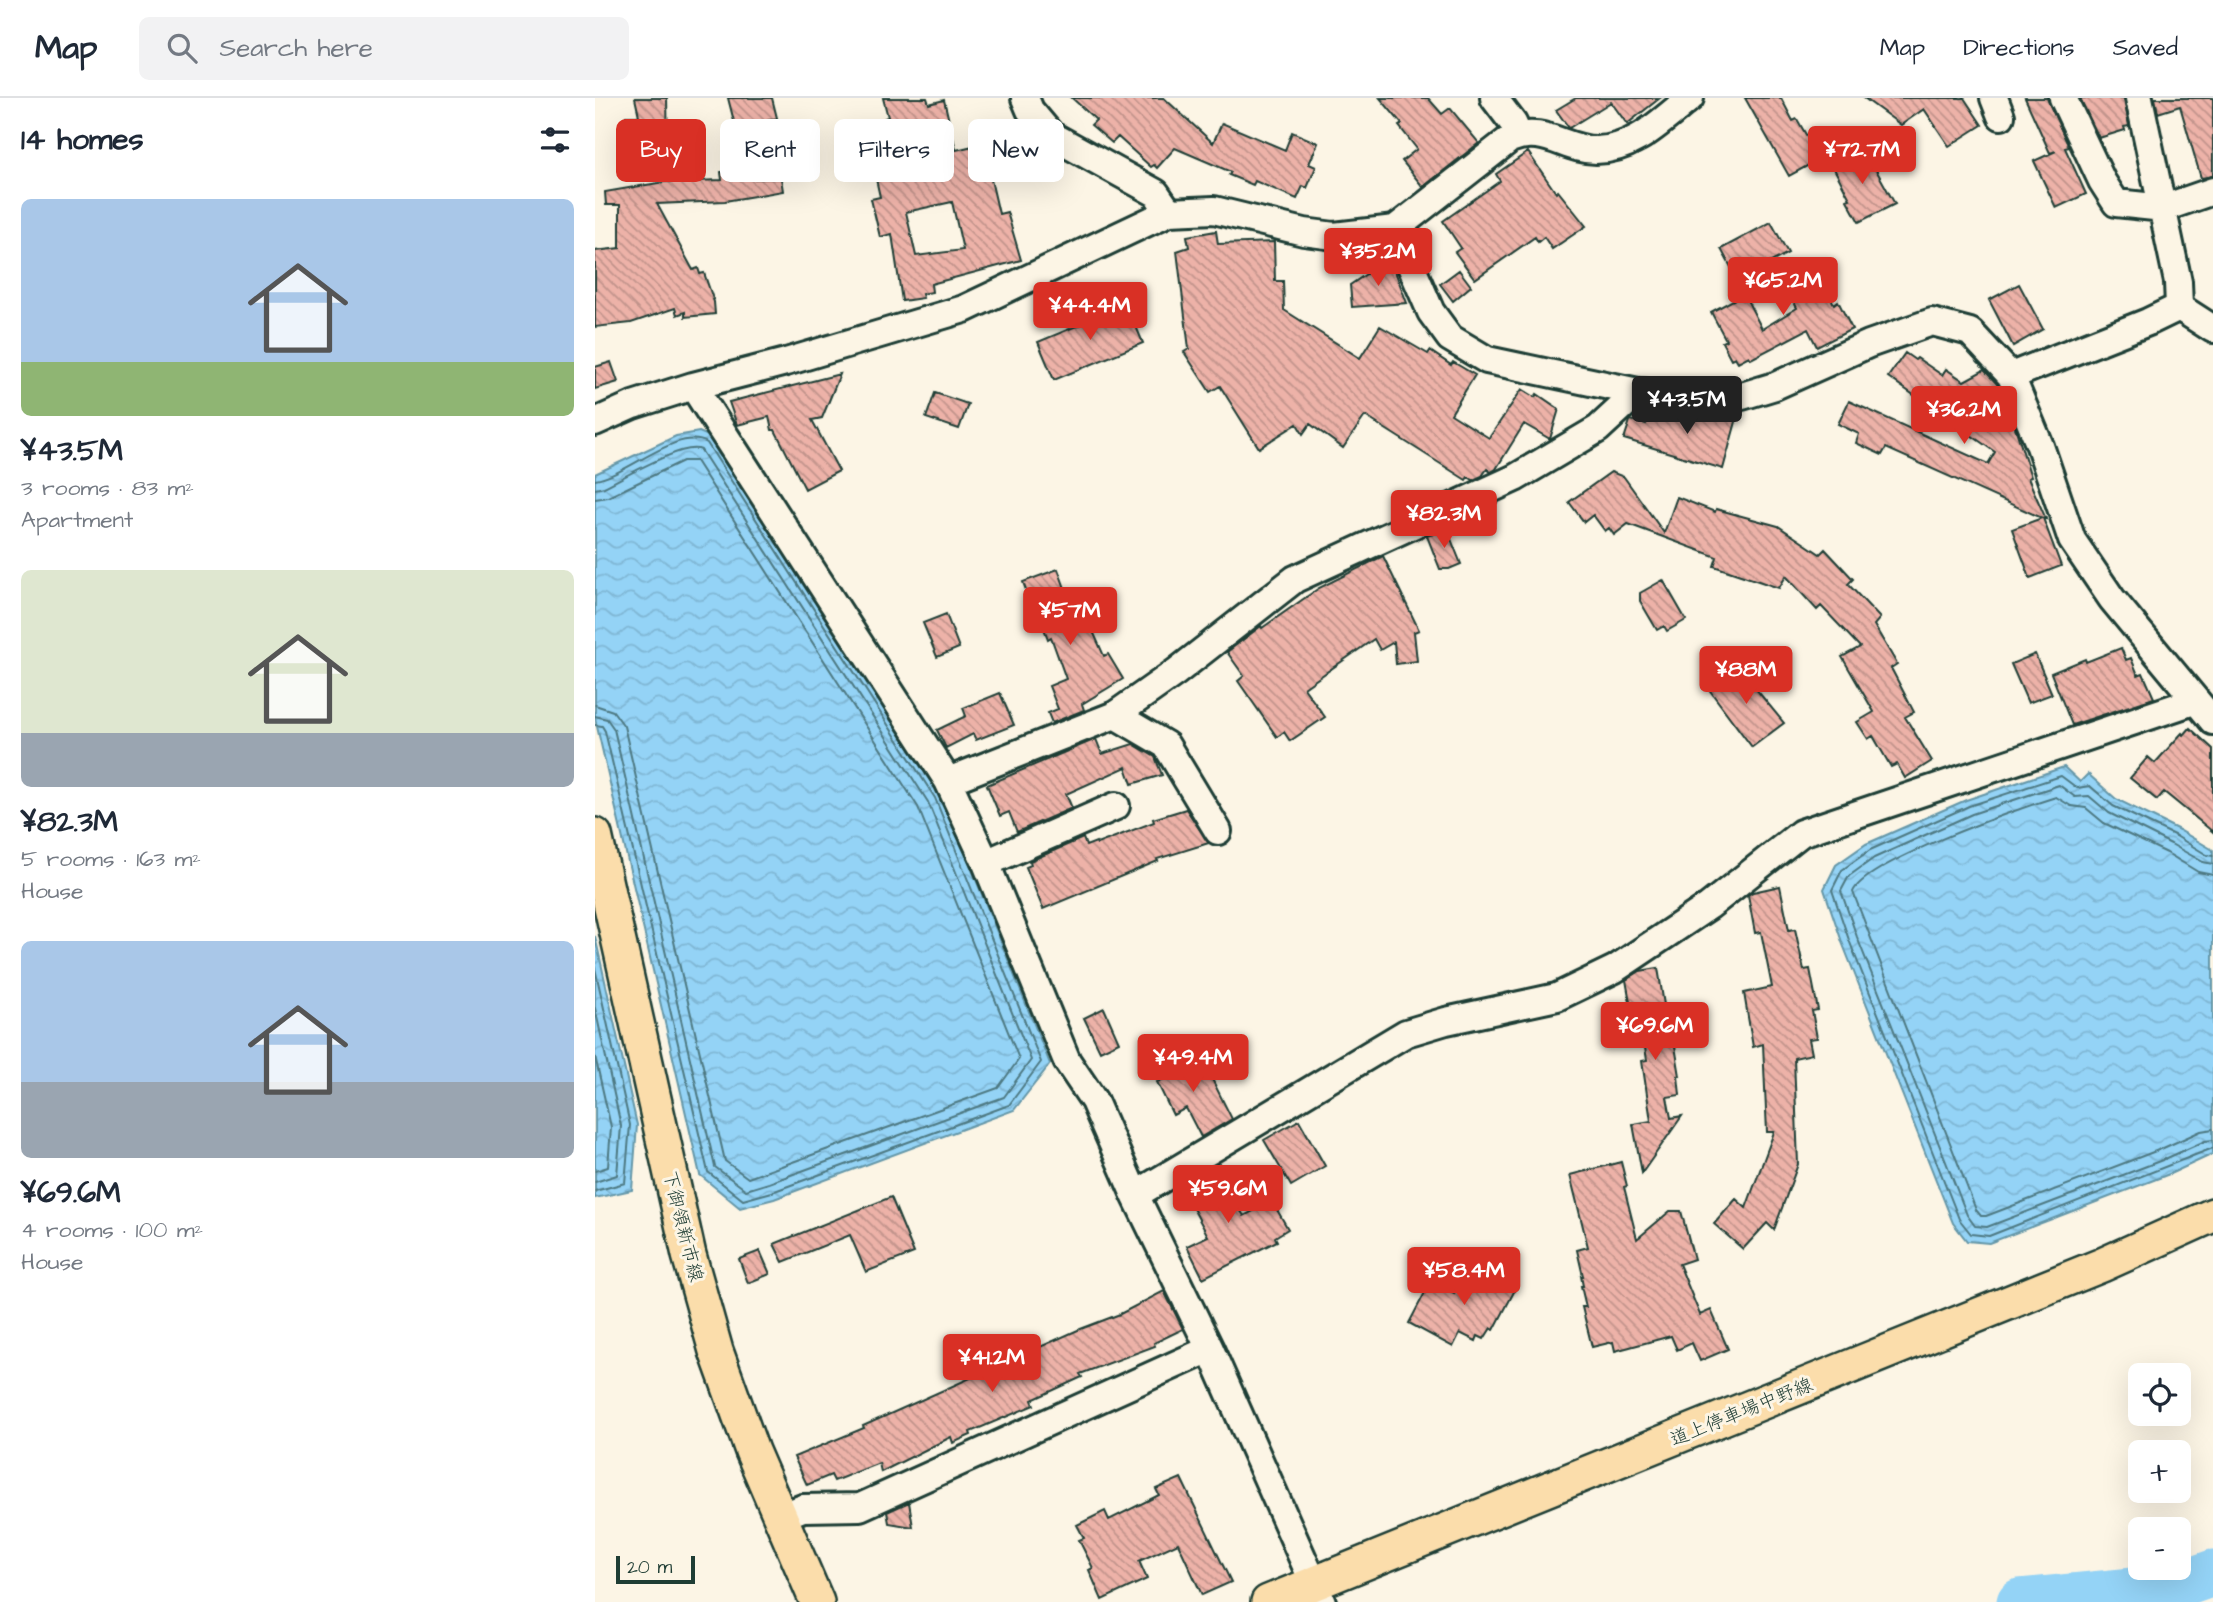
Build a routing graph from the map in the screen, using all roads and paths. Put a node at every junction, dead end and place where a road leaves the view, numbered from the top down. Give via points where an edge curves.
1 (1025, 98) edge
2 (1494, 98) edge
3 (1691, 98) edge
4 (2063, 98) edge
5 (2139, 98) edge
6 (1520, 136) junction
7 (2213, 191) edge
8 (2164, 208) junction
9 (1169, 212) junction
10 (1395, 229) junction
11 (2179, 307) junction
12 (2213, 330) edge
13 (2011, 376) junction
14 (693, 387) junction
15 (1638, 392) junction
16 (595, 422) edge
17 (2194, 701) junction
18 (1115, 715) junction
19 (2213, 721) edge
20 (948, 780) junction
21 (1116, 806) dead end
22 (1218, 831) dead end
23 (595, 835) edge
24 (986, 863) junction
25 (1135, 1195) junction
26 (2213, 1215) edge
27 (1210, 1349) junction
28 (779, 1517) junction
29 (1318, 1593) edge
30 (817, 1602) edge
31 (1268, 1602) edge

1 - 9 street via 1051,135 1156,193
2 - 6 street
3 - 6 street via 1632,143 1595,150 1535,134
4 - 8 street via 2116,203
5 - 8 street
6 - 10 street via 1510,139
7 - 8 street
8 - 11 street
9 - 10 street via 1214,210 1333,236
9 - 14 street via 964,309
10 - 15 street via 1431,312 1450,338 1487,360
11 - 12 street
11 - 13 street
13 - 15 street via 1970,332 1932,322 1742,396 1715,399
13 - 17 street via 2072,540 2112,599
14 - 16 street
14 - 20 street
15 - 18 street via 1598,429 1515,478 1295,579
17 - 19 street
17 - 25 street via 1801,832 1709,906 1615,969 1557,997 1406,1032
18 - 20 street
18 - 22 street via 1166,745
20 - 24 street
21 - 24 street
23 - 28 main road, 下御領新市線 via 689,1255 716,1352
24 - 25 street via 1067,1061 1094,1101
25 - 27 street
26 - 29 main road, 道上停車場中野線
27 - 28 street via 860,1507 803,1508
27 - 29 street
28 - 30 main road, 下御領新市線
29 - 31 main road, 道上停車場中野線

